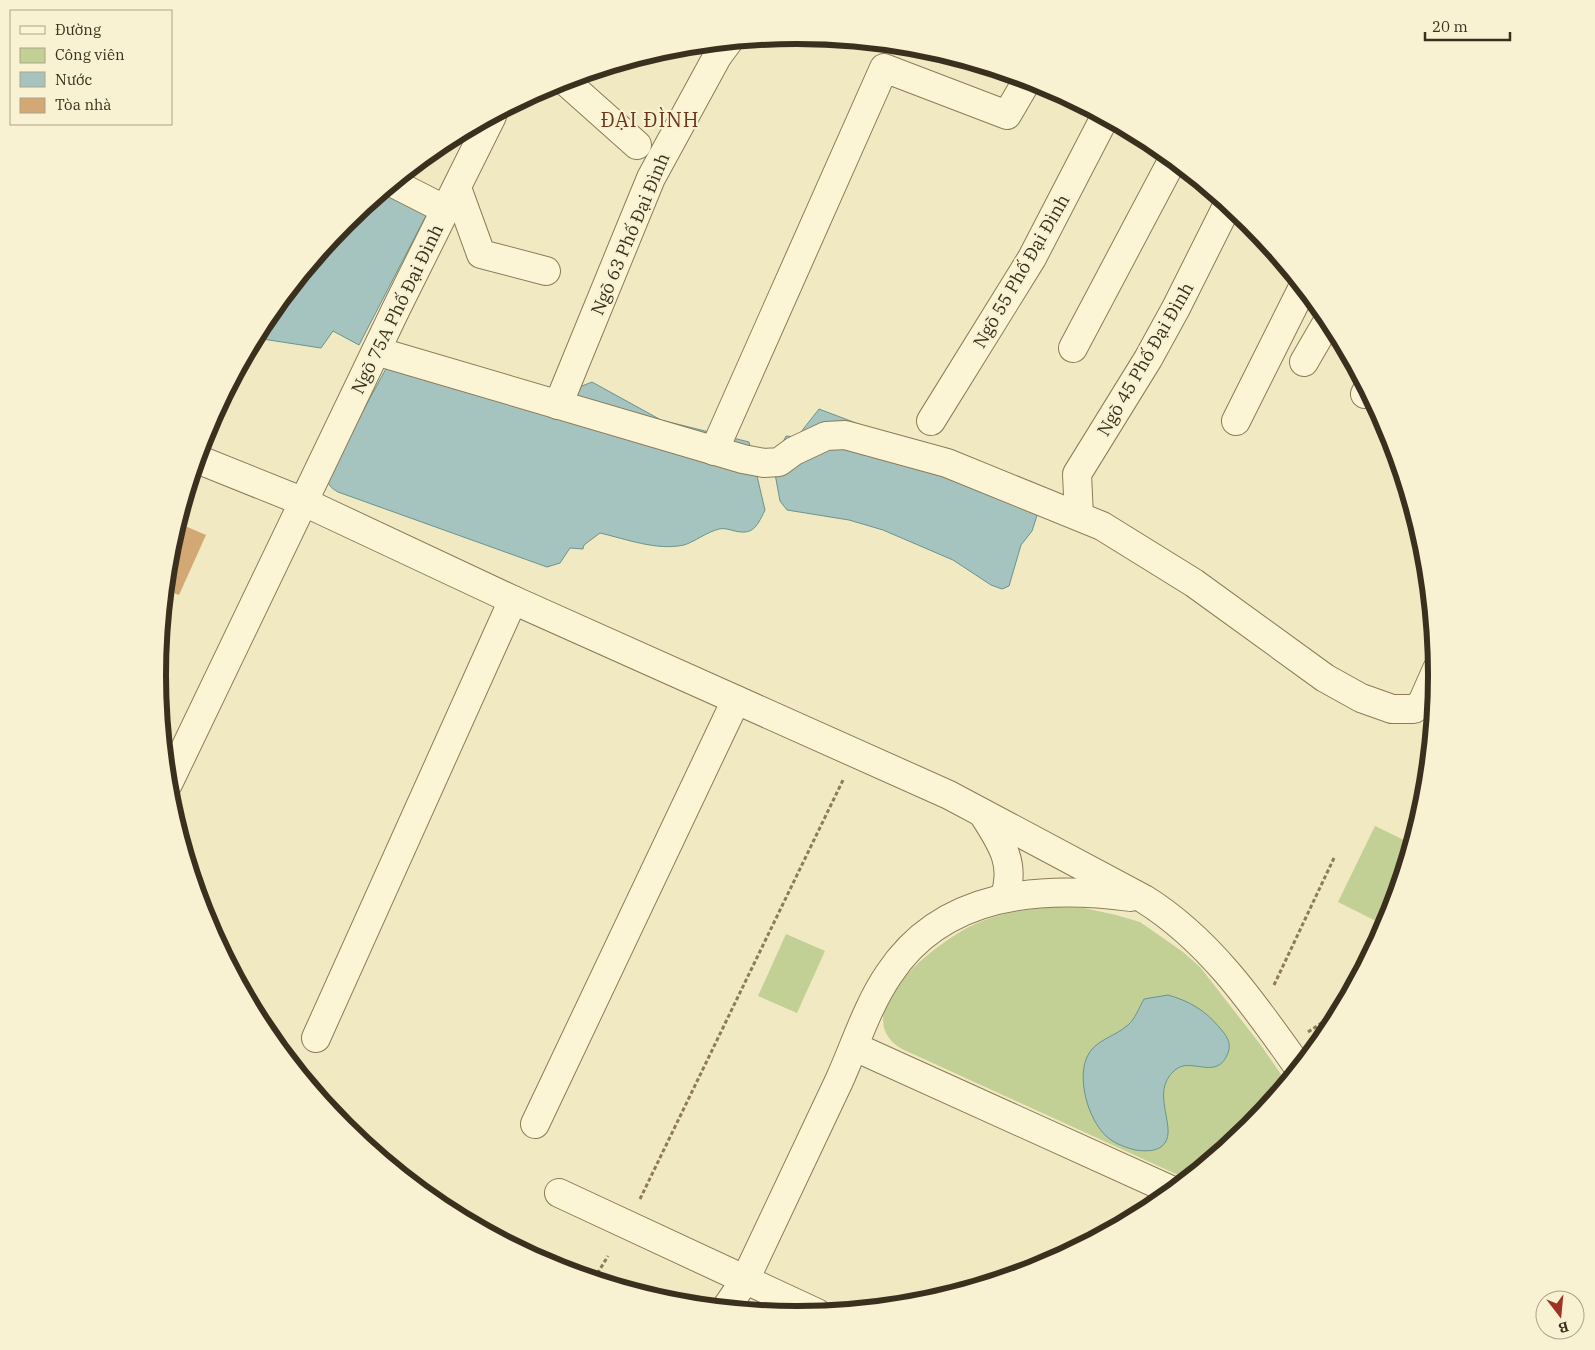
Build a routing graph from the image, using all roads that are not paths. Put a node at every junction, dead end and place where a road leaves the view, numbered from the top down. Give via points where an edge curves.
1 (723, 48) edge
2 (571, 86) edge
3 (1024, 86) edge
4 (1103, 123) edge
5 (488, 125) edge
6 (637, 145) dead end
7 (1170, 165) edge
8 (399, 185) edge
9 (451, 199) junction
10 (1225, 210) edge
11 (546, 271) dead end
12 (1300, 293) edge
13 (1324, 327) edge
14 (1074, 348) dead end
15 (376, 351) junction
16 (1304, 362) dead end
17 (558, 405) junction
18 (931, 421) dead end
19 (1236, 421) dead end
20 (714, 451) junction
21 (204, 462) edge
22 (304, 502) junction
23 (1079, 516) junction
24 (513, 600) junction
25 (1428, 689) edge
26 (736, 700) junction
27 (174, 771) edge
28 (982, 813) junction
29 (1004, 898) junction
30 (1144, 899) junction
31 (316, 1038) dead end
32 (854, 1047) junction
33 (1295, 1063) edge
34 (536, 1124) dead end
35 (1166, 1187) edge
36 (559, 1193) dead end
37 (745, 1280) junction
38 (730, 1302) edge
39 (802, 1306) edge

1 - 17 street, Ngõ 63 Phố Đại Đình via 651,178
2 - 6 street
3 - 20 street via 1007,115 884,68
4 - 18 street, Ngõ 55 Phố Đại Đình via 1032,258
5 - 9 street, Ngõ 75A Phố Đại Đình
7 - 14 street
8 - 9 street
9 - 11 street via 481,254
9 - 15 street, Ngõ 75A Phố Đại Đình
10 - 23 street, Ngõ 45 Phố Đại Đình via 1148,359 1078,474
12 - 19 street
13 - 16 street
15 - 17 street
15 - 22 street, Ngõ 75A Phố Đại Đình
17 - 20 street
20 - 23 street via 764,463 778,462 826,436 845,435 947,464
21 - 22 street
22 - 24 street
22 - 27 street, Ngõ 75A Phố Đại Đình
23 - 25 street via 1102,526 1194,583 1325,678 1361,698 1392,709 1414,709 1422,703
24 - 26 street
24 - 31 street
26 - 28 street
26 - 34 street
28 - 29 street via 1006,857 1010,873
28 - 30 street
29 - 30 street via 1051,892 1097,892
29 - 32 street via 954,914 928,931 907,951 872,1004
30 - 33 street via 1168,914 1211,956 1258,1010
32 - 35 street
32 - 37 street
36 - 37 street
37 - 38 street
37 - 39 street

